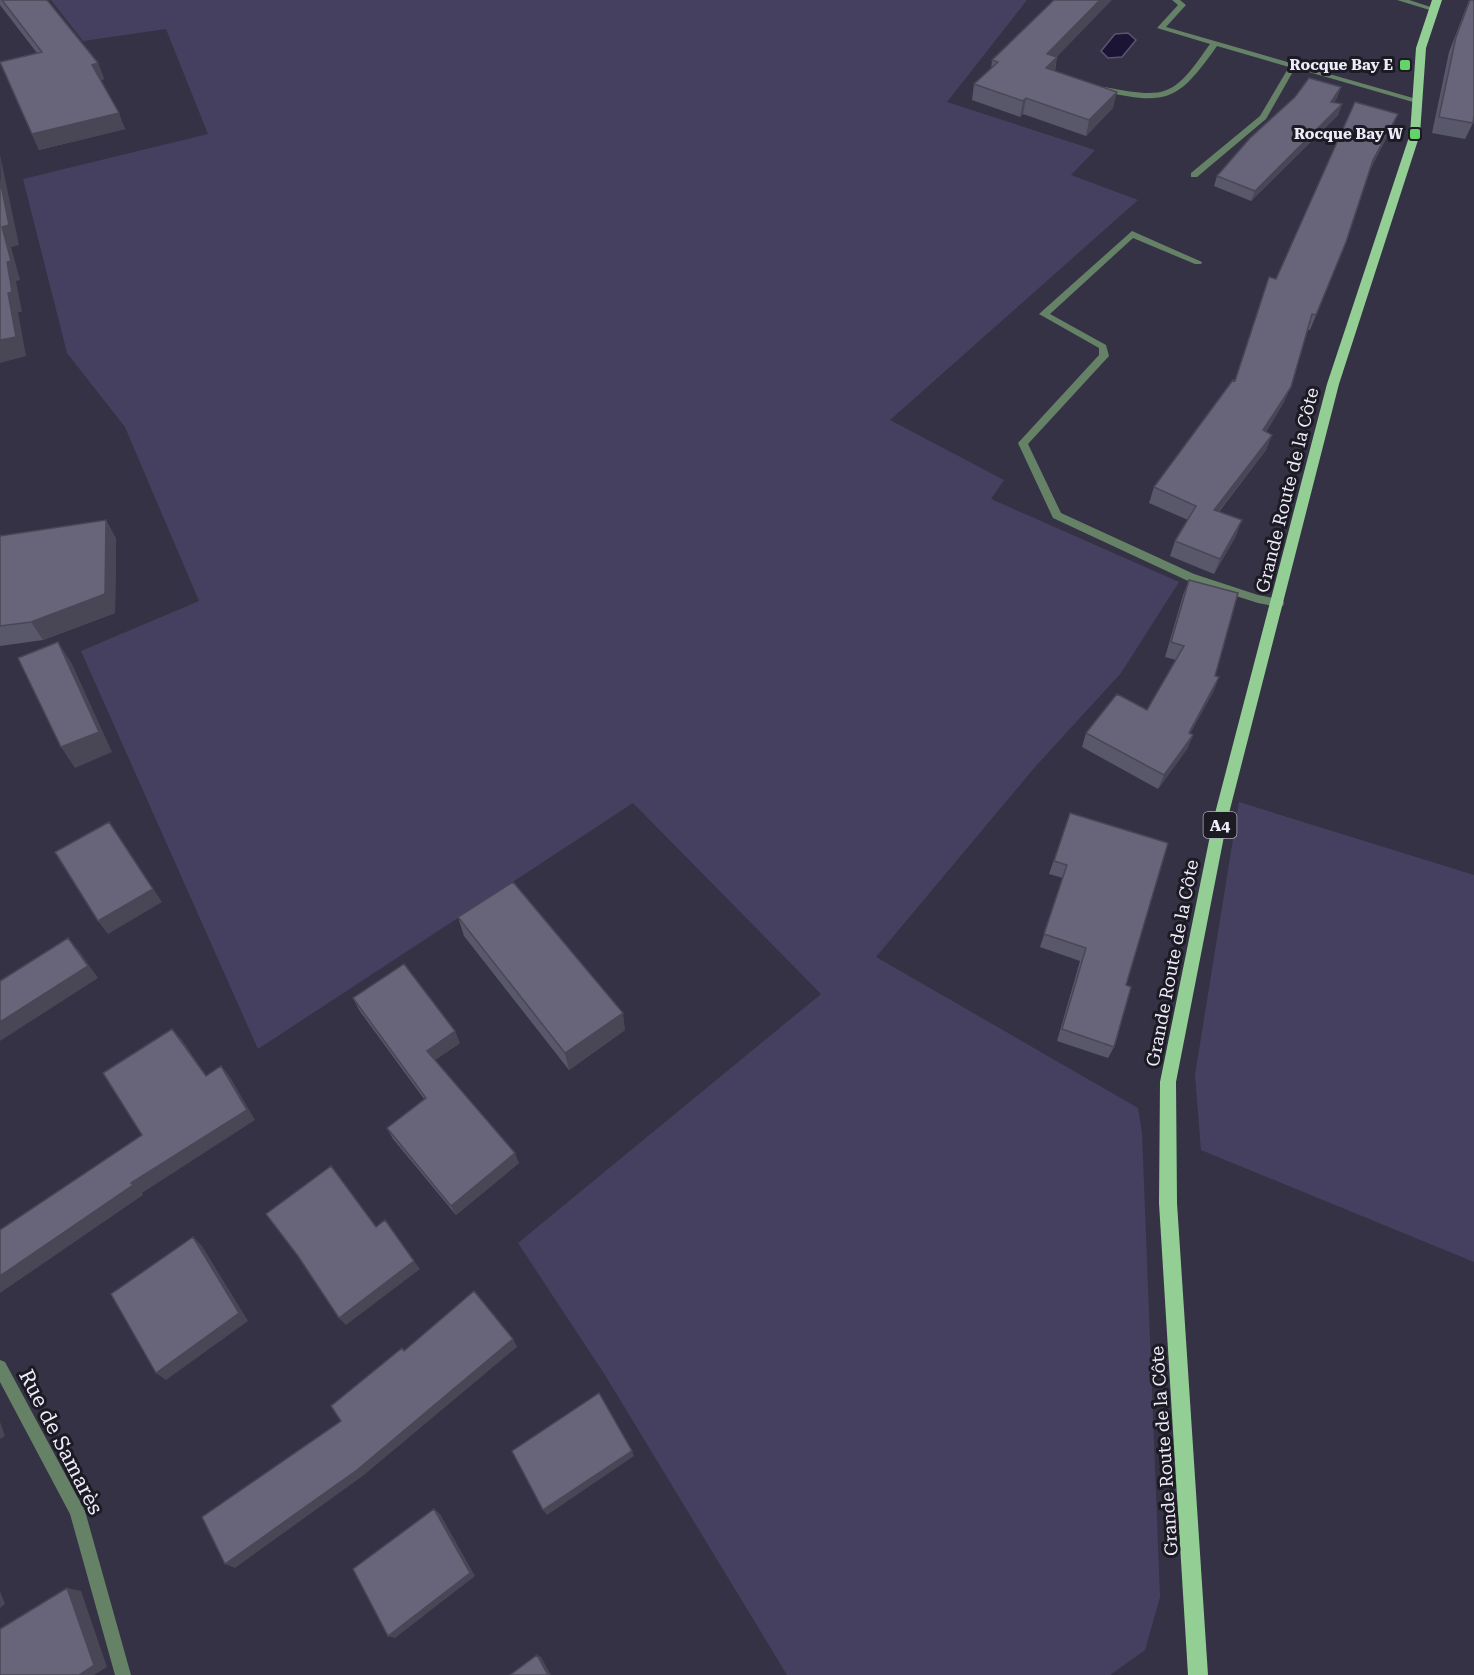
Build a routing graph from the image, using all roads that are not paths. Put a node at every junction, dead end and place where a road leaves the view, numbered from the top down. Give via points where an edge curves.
1 (1176, 0) edge
2 (1401, 0) edge
3 (1435, 5) edge
4 (1215, 43) junction
5 (1293, 66) junction
6 (1104, 88) edge
7 (1416, 100) junction
8 (1194, 175) dead end
9 (1198, 262) dead end
10 (1279, 603) junction
11 (0, 1367) edge
12 (123, 1675) edge
13 (1198, 1675) edge

1 - 4 street via 1182,4 1161,28
2 - 3 street
3 - 7 main road, Grande Route de la Côte / A4 via 1421,48
4 - 5 street
4 - 6 street via 1189,81 1170,94 1146,98
5 - 7 street
5 - 8 street via 1263,117
7 - 10 main road, Grande Route de la Côte / A4 via 1415,134 1333,384
9 - 10 street via 1132,234 1044,314 1103,347 1104,356 1023,442 1057,514 1190,577
10 - 13 main road, Grande Route de la Côte / A4 via 1221,820 1168,1082 1168,1203
11 - 12 street, Rue de Samarès via 76,1511

